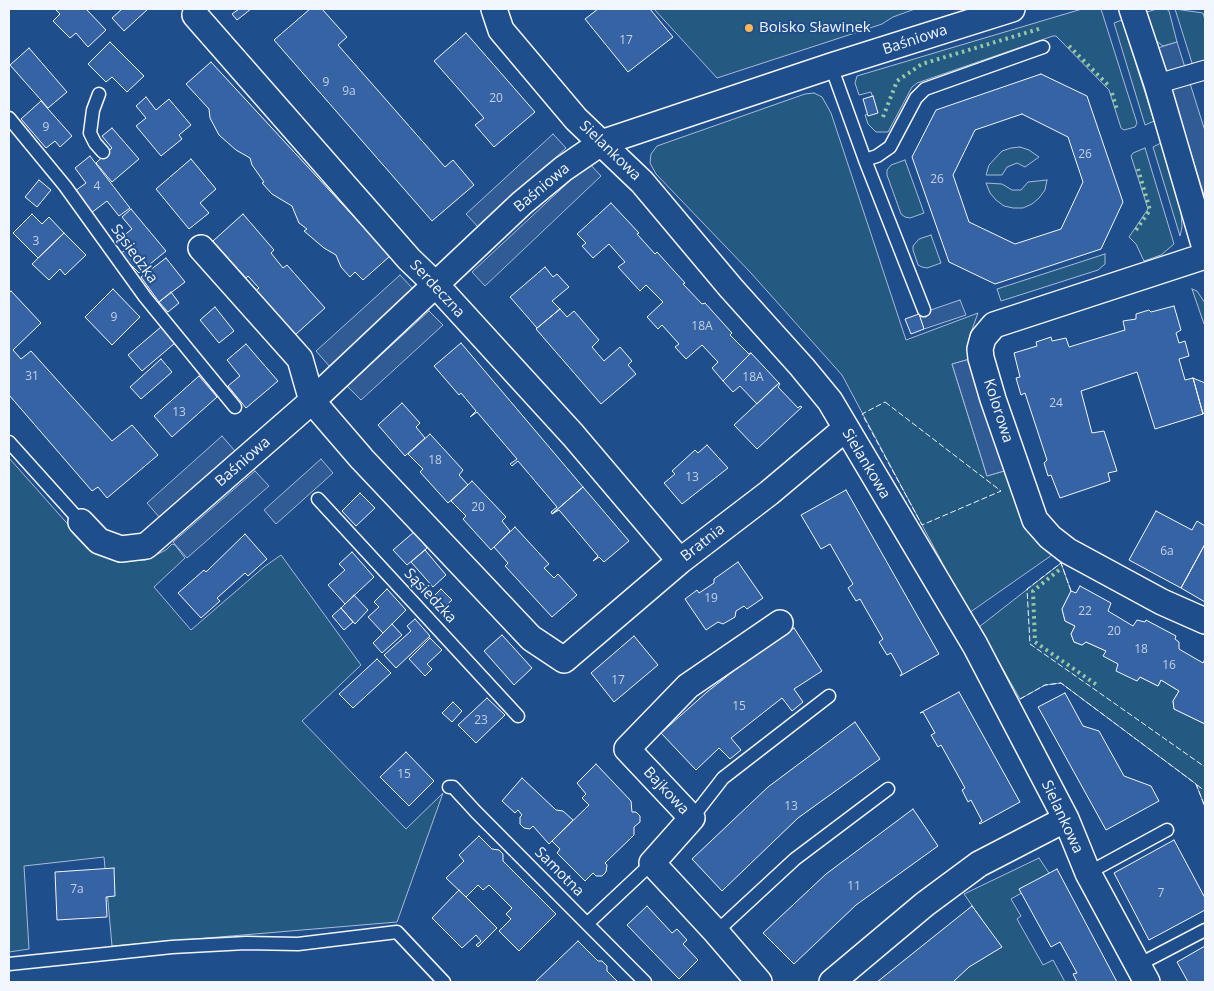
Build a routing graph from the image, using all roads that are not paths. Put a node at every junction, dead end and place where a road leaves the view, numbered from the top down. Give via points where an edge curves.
1 (494, 9) edge
2 (1012, 9) edge
3 (1132, 9) edge
4 (195, 15) dead end
5 (1043, 47) dead end
6 (831, 66) junction
7 (1205, 70) edge
8 (1157, 84) junction
9 (100, 94) dead end
10 (9, 118) edge
11 (601, 144) junction
12 (103, 152) dead end
13 (865, 160) junction
14 (201, 248) dead end
15 (1205, 248) edge
16 (1205, 256) edge
17 (436, 285) junction
18 (924, 310) dead end
19 (312, 401) junction
20 (235, 407) dead end
21 (845, 429) junction
22 (9, 442) edge
23 (318, 499) dead end
24 (81, 522) joint
25 (680, 561) junction
26 (1205, 622) edge
27 (780, 623) dead end
28 (829, 696) dead end
29 (518, 716) dead end
30 (449, 787) dead end
31 (888, 789) dead end
32 (692, 818) junction
33 (1066, 819) junction
34 (1167, 830) dead end
35 (652, 863) junction
36 (1088, 873) junction
37 (588, 923) junction
38 (1205, 930) edge
39 (716, 932) junction
40 (9, 964) edge
41 (1142, 974) edge
42 (444, 982) edge
43 (646, 982) edge
44 (759, 982) edge
45 (832, 982) edge

1 - 11 street, Sielankowa via 501,30
2 - 6 street, Baśniowa
3 - 8 street
4 - 17 street, Serdeczna via 409,259
5 - 13 lane via 925,89 916,98 890,147
6 - 11 street, Baśniowa
6 - 13 lane
7 - 8 street
8 - 15 street
9 - 12 lane via 93,110 90,133
10 - 20 lane, Sąsiedzka via 65,186 145,297
11 - 17 street, Baśniowa via 563,168
11 - 21 street, Sielankowa via 642,182 802,366 830,402
13 - 18 lane
14 - 19 street via 300,359
16 - 26 street, Kolorowa via 994,325 982,338 980,349 993,399 1035,520 1068,550
17 - 19 street, Baśniowa
17 - 25 street, Serdeczna via 573,435
19 - 24 street, Baśniowa via 146,546 121,549 99,540
19 - 25 street, Bratnia via 362,459 531,638 564,660
21 - 25 street, Bratnia
21 - 33 street, Sielankowa via 974,645
22 - 24 lane
23 - 29 lane, Sąsiedzka
27 - 32 street, Bajkowa via 688,686 627,749
28 - 32 lane via 723,778
30 - 37 lane, Samotna via 452,786
31 - 39 lane via 795,859
32 - 35 street, Bajkowa
33 - 36 street, Sielankowa
33 - 45 street via 979,864 925,904
34 - 36 lane
35 - 37 lane
35 - 39 street
36 - 41 street, Sielankowa
37 - 43 lane, Samotna
38 - 41 lane
39 - 44 street
40 - 42 lane via 172,947 298,944 397,932

